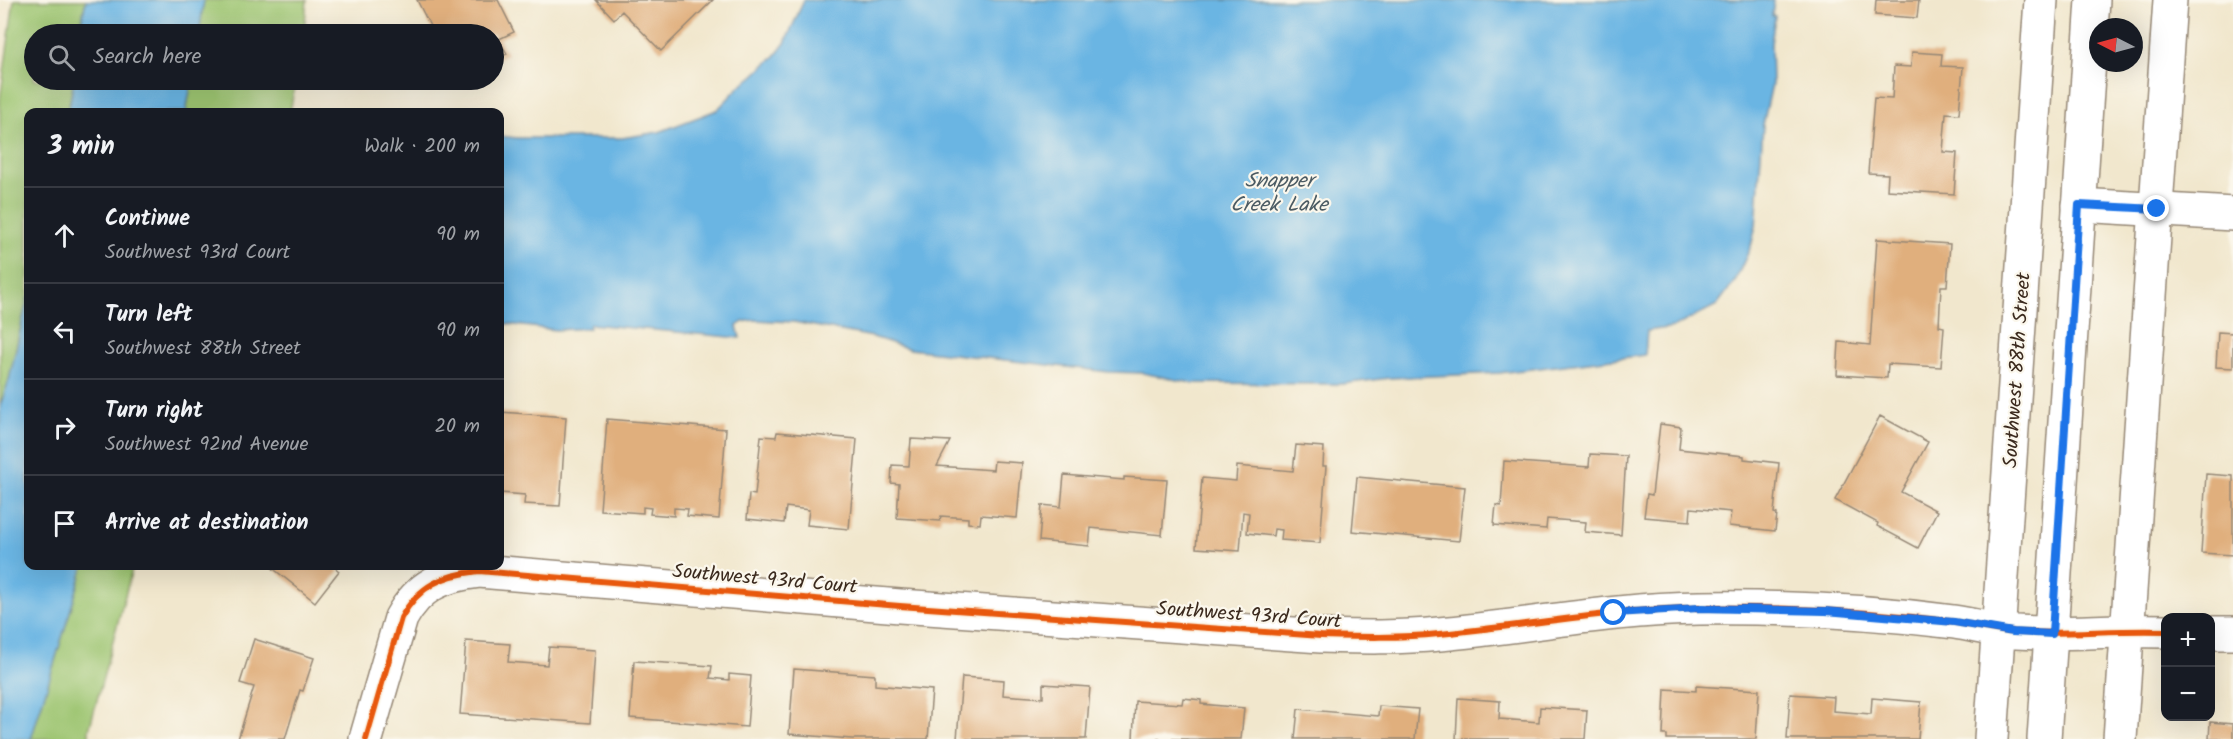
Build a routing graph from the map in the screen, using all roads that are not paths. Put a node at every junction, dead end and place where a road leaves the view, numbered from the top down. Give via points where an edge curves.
1 (2041, 0) edge
2 (2093, 0) edge
3 (2170, 0) edge
4 (2079, 205) junction
5 (2157, 209) junction
6 (2233, 214) edge
7 (2128, 629) junction
8 (1998, 630) junction
9 (2161, 631) edge
10 (2215, 633) edge
11 (2233, 633) edge
12 (2052, 634) junction
13 (366, 739) edge
14 (1991, 739) edge
15 (2044, 739) edge
16 (2120, 739) edge

1 - 8 street, Southwest 88th Street
2 - 4 street
3 - 5 street
4 - 5 street
4 - 12 street
5 - 6 street
5 - 7 street
7 - 9 street, Southwest 93rd Court
7 - 12 street, Southwest 93rd Court
7 - 16 street
8 - 12 street, Southwest 93rd Court
8 - 13 street, Southwest 93rd Court via 1954,622 1826,611 1699,608 1605,614 1439,634 1321,636 479,571 445,578 418,593 402,618
8 - 14 street, Southwest 88th Street
10 - 11 street
12 - 15 street

